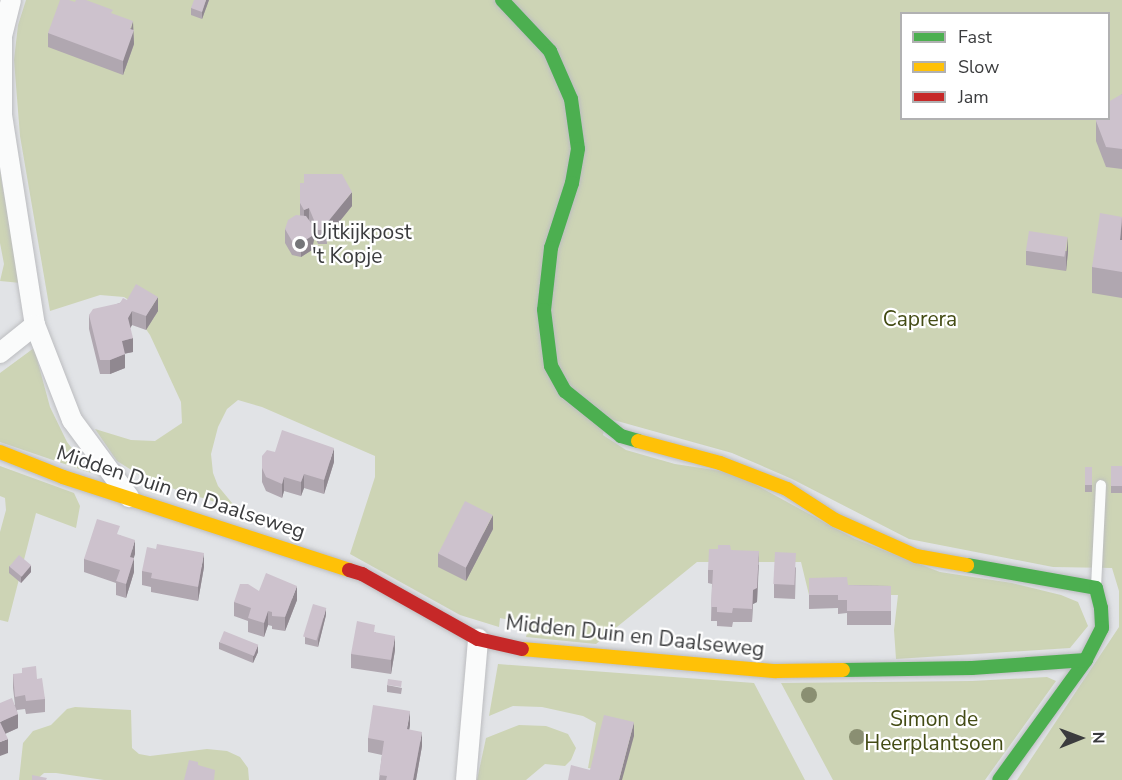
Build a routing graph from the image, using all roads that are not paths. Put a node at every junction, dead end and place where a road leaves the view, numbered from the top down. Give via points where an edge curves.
1 (11, 0) edge
2 (502, 0) edge
3 (35, 326) junction
4 (0, 353) edge
5 (0, 452) edge
6 (1101, 485) dead end
7 (129, 497) junction
8 (1096, 588) junction
9 (478, 639) junction
10 (1086, 660) junction
11 (466, 780) edge
12 (999, 780) edge

1 - 3 street via 2,37 2,115
2 - 8 street via 550,51 571,99 578,149 573,183 551,248 544,292 551,366 565,391 621,436 720,463 787,489 835,520 916,556
3 - 4 street
3 - 7 street via 72,420
5 - 7 street, Midden Duin en Daalseweg
6 - 8 lane
7 - 9 street, Midden Duin en Daalseweg via 362,574
8 - 10 street via 1102,628
9 - 10 street, Midden Duin en Daalseweg via 517,649 747,670 972,668
9 - 11 street
10 - 12 street

